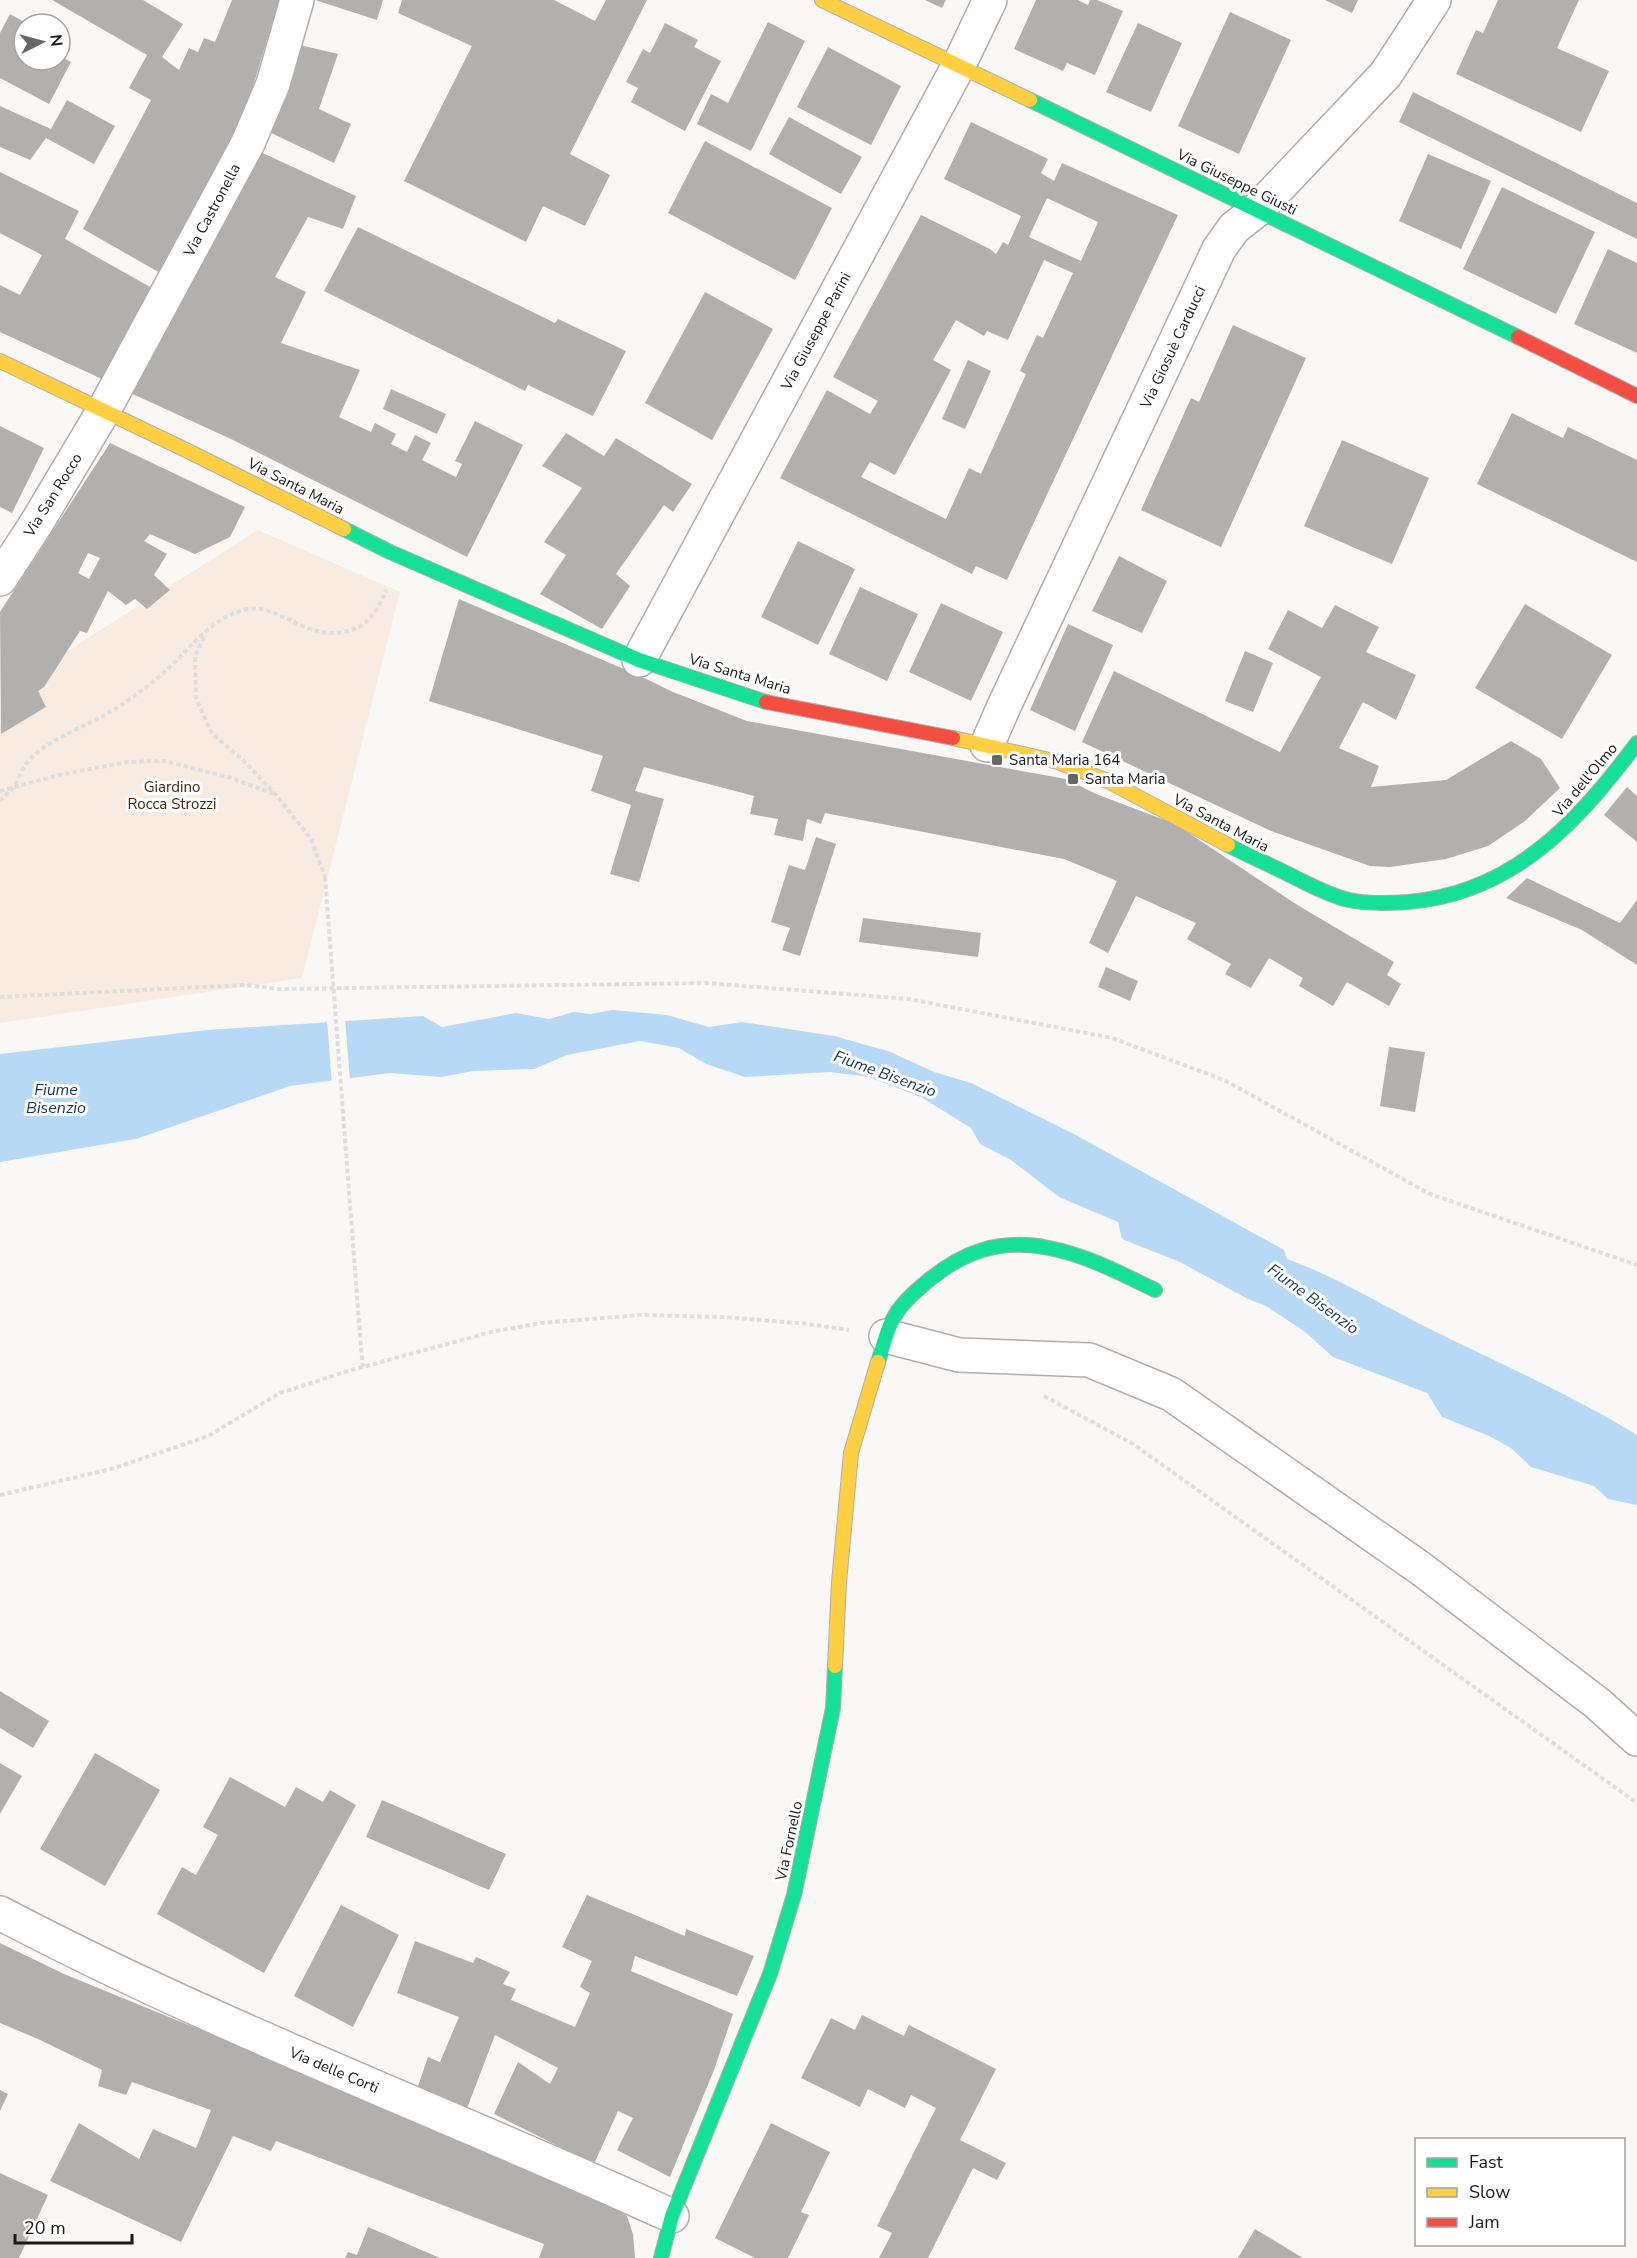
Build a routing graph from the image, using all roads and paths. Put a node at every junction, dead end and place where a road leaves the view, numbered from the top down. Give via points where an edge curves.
1 (297, 0) edge
2 (822, 0) edge
3 (990, 0) edge
4 (1434, 0) edge
5 (959, 65) junction
6 (1257, 210) junction
7 (0, 361) edge
8 (1637, 396) edge
9 (104, 410) junction
10 (401, 556) junction
11 (0, 579) edge
12 (206, 633) junction
13 (639, 660) junction
14 (1637, 742) edge
15 (987, 745) junction
16 (13, 788) junction
17 (0, 791) edge
18 (278, 796) junction
19 (0, 801) edge
20 (1528, 858) joint
21 (0, 997) edge
22 (1637, 1264) edge
23 (1155, 1290) dead end
24 (886, 1336) junction
25 (363, 1367) junction
26 (1041, 1395) dead end
27 (0, 1495) edge
28 (1637, 1738) edge
29 (1637, 1803) edge
30 (0, 1913) edge
31 (672, 2216) junction
32 (661, 2258) edge

1 - 9 street, Via Castronella via 273,84 248,143
2 - 5 street, Via Giuseppe Giusti
3 - 5 street, Via Giuseppe Parini
4 - 6 street, Via Giosuè Carducci via 1386,74
5 - 6 street, Via Giuseppe Giusti
5 - 13 street, Via Giuseppe Parini
6 - 8 street, Via Giuseppe Giusti
6 - 15 street, Via Giosuè Carducci via 1234,228 1220,249
7 - 9 street, Via Santa Maria
9 - 10 street, Via Santa Maria
9 - 11 street, Via San Rocco
10 - 12 path via 380,605 360,628 339,633 317,632 273,613 250,609 224,617
10 - 13 street, Via Santa Maria
12 - 16 path via 156,680 29,761
12 - 18 path via 195,656 196,698 212,734
13 - 15 street, Via Santa Maria via 760,701
14 - 20 street, Via dell'Olmo via 1572,823
15 - 20 street, Via Santa Maria via 1058,762 1108,781 1251,858 1347,900 1405,903 1450,897 1484,885
16 - 17 path
16 - 18 path via 127,762 165,760
16 - 19 path
18 - 25 path, bridge via 311,839 325,877
21 - 22 path via 245,985 278,989 706,983 909,999 1112,1038 1224,1080 1430,1194
23 - 24 street, Via Fornello via 1113,1270 1049,1248 999,1247 976,1251 944,1267 910,1296
24 - 25 path via 808,1324 640,1315 541,1323 491,1332
24 - 28 street via 960,1355 1089,1360 1171,1394 1420,1568
24 - 31 street, Via Fornello via 852,1453 839,1582 833,1708 794,1895 770,1974
25 - 27 path via 280,1393 208,1436 115,1468
26 - 29 path via 1133,1444
30 - 31 street, Via delle Corti via 240,2030
31 - 32 street, Via Fornello

